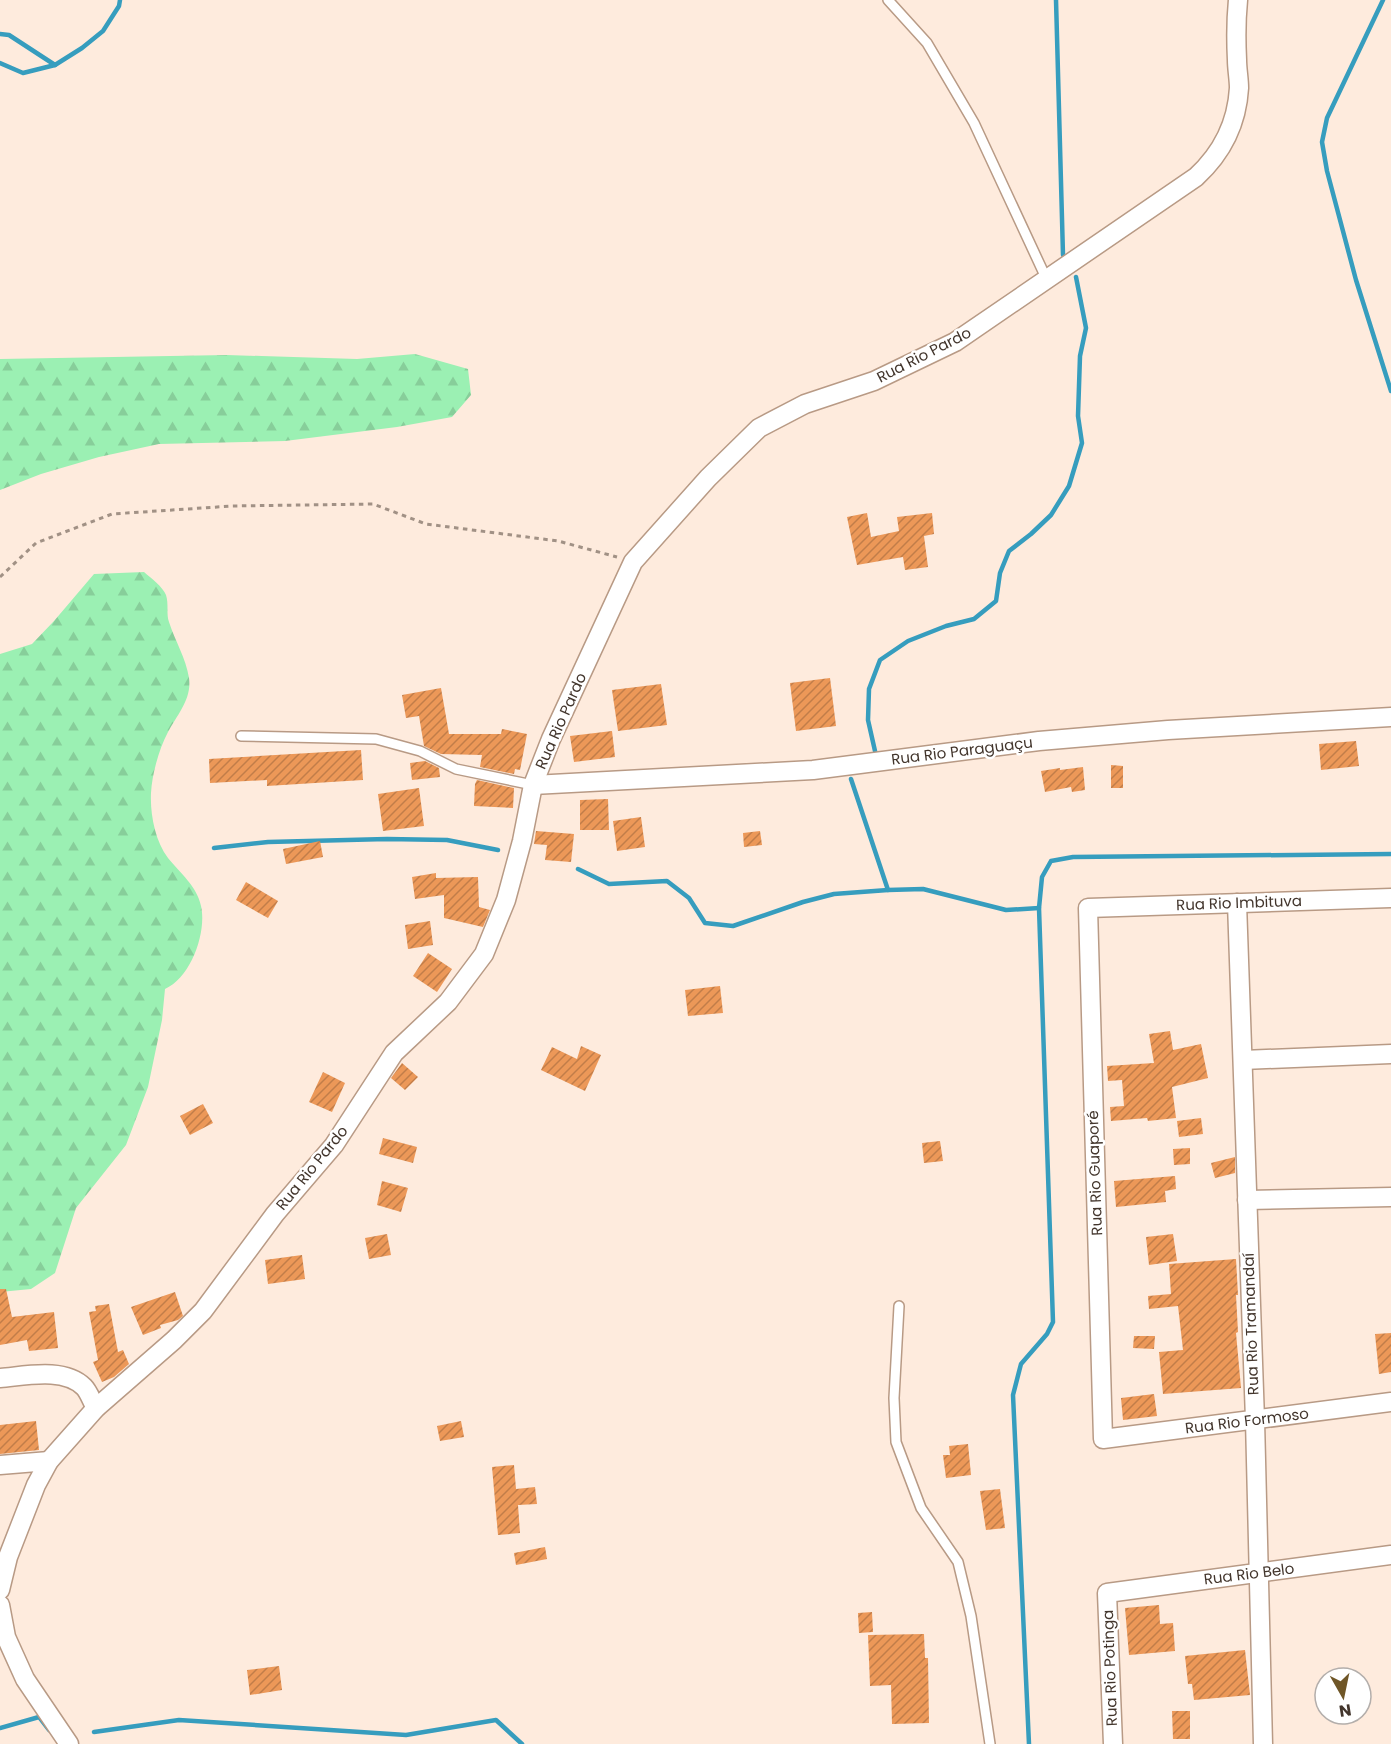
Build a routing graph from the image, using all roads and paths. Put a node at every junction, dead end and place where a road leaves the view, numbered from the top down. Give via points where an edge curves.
1 (888, 0) edge
2 (1238, 0) edge
3 (1047, 280) junction
4 (633, 562) junction
5 (0, 577) edge
6 (1391, 717) edge
7 (241, 736) dead end
8 (533, 785) junction
9 (1391, 898) edge
10 (1236, 903) junction
11 (1088, 908) joint
12 (1391, 1054) edge
13 (1243, 1060) junction
14 (1391, 1197) edge
15 (1247, 1200) junction
16 (899, 1306) dead end
17 (0, 1378) edge
18 (1391, 1402) edge
19 (96, 1408) junction
20 (1255, 1420) junction
21 (1103, 1439) joint
22 (49, 1461) junction
23 (0, 1465) edge
24 (1391, 1555) edge
25 (1258, 1573) junction
26 (0, 1590) edge
27 (1107, 1593) joint
28 (0, 1605) edge
29 (69, 1744) edge
30 (990, 1744) edge
31 (1113, 1744) edge
32 (1263, 1744) edge

1 - 3 lane via 927,43 974,123
2 - 3 street, Rua Rio Pardo via 1239,87 1226,140 1212,163
3 - 4 street, Rua Rio Pardo via 956,342 874,381 804,404 759,428
4 - 5 path via 558,541 426,524 373,504 232,506 112,514 36,543
4 - 8 street, Rua Rio Pardo
6 - 8 street, Rua Rio Paraguaçu via 1049,740 813,770
7 - 8 lane via 376,739 420,752 456,769
8 - 19 street, Rua Rio Pardo via 506,900 484,954 448,1002 394,1053 334,1145 275,1214 203,1311
9 - 10 street, Rua Rio Imbituva
10 - 11 street, Rua Rio Imbituva
10 - 13 street, Rua Rio Tramandaí
11 - 21 street, Rua Rio Guaporé
12 - 13 street
13 - 15 street, Rua Rio Tramandaí
14 - 15 street
15 - 20 street, Rua Rio Tramandaí
16 - 30 lane via 896,1442 921,1508 958,1562 971,1616
17 - 19 street via 36,1375 72,1379 85,1388
18 - 20 street, Rua Rio Formoso
19 - 22 street, Rua Rio Pardo
20 - 21 street, Rua Rio Formoso
20 - 25 street, Rua Rio Tramandaí
22 - 23 street
22 - 26 street, Rua Rio Pardo via 8,1557
24 - 25 street, Rua Rio Belo
25 - 27 street, Rua Rio Belo
25 - 32 street, Rua Rio Tramandaí
27 - 31 street, Rua Rio Potinga
28 - 29 street via 6,1637 25,1679

